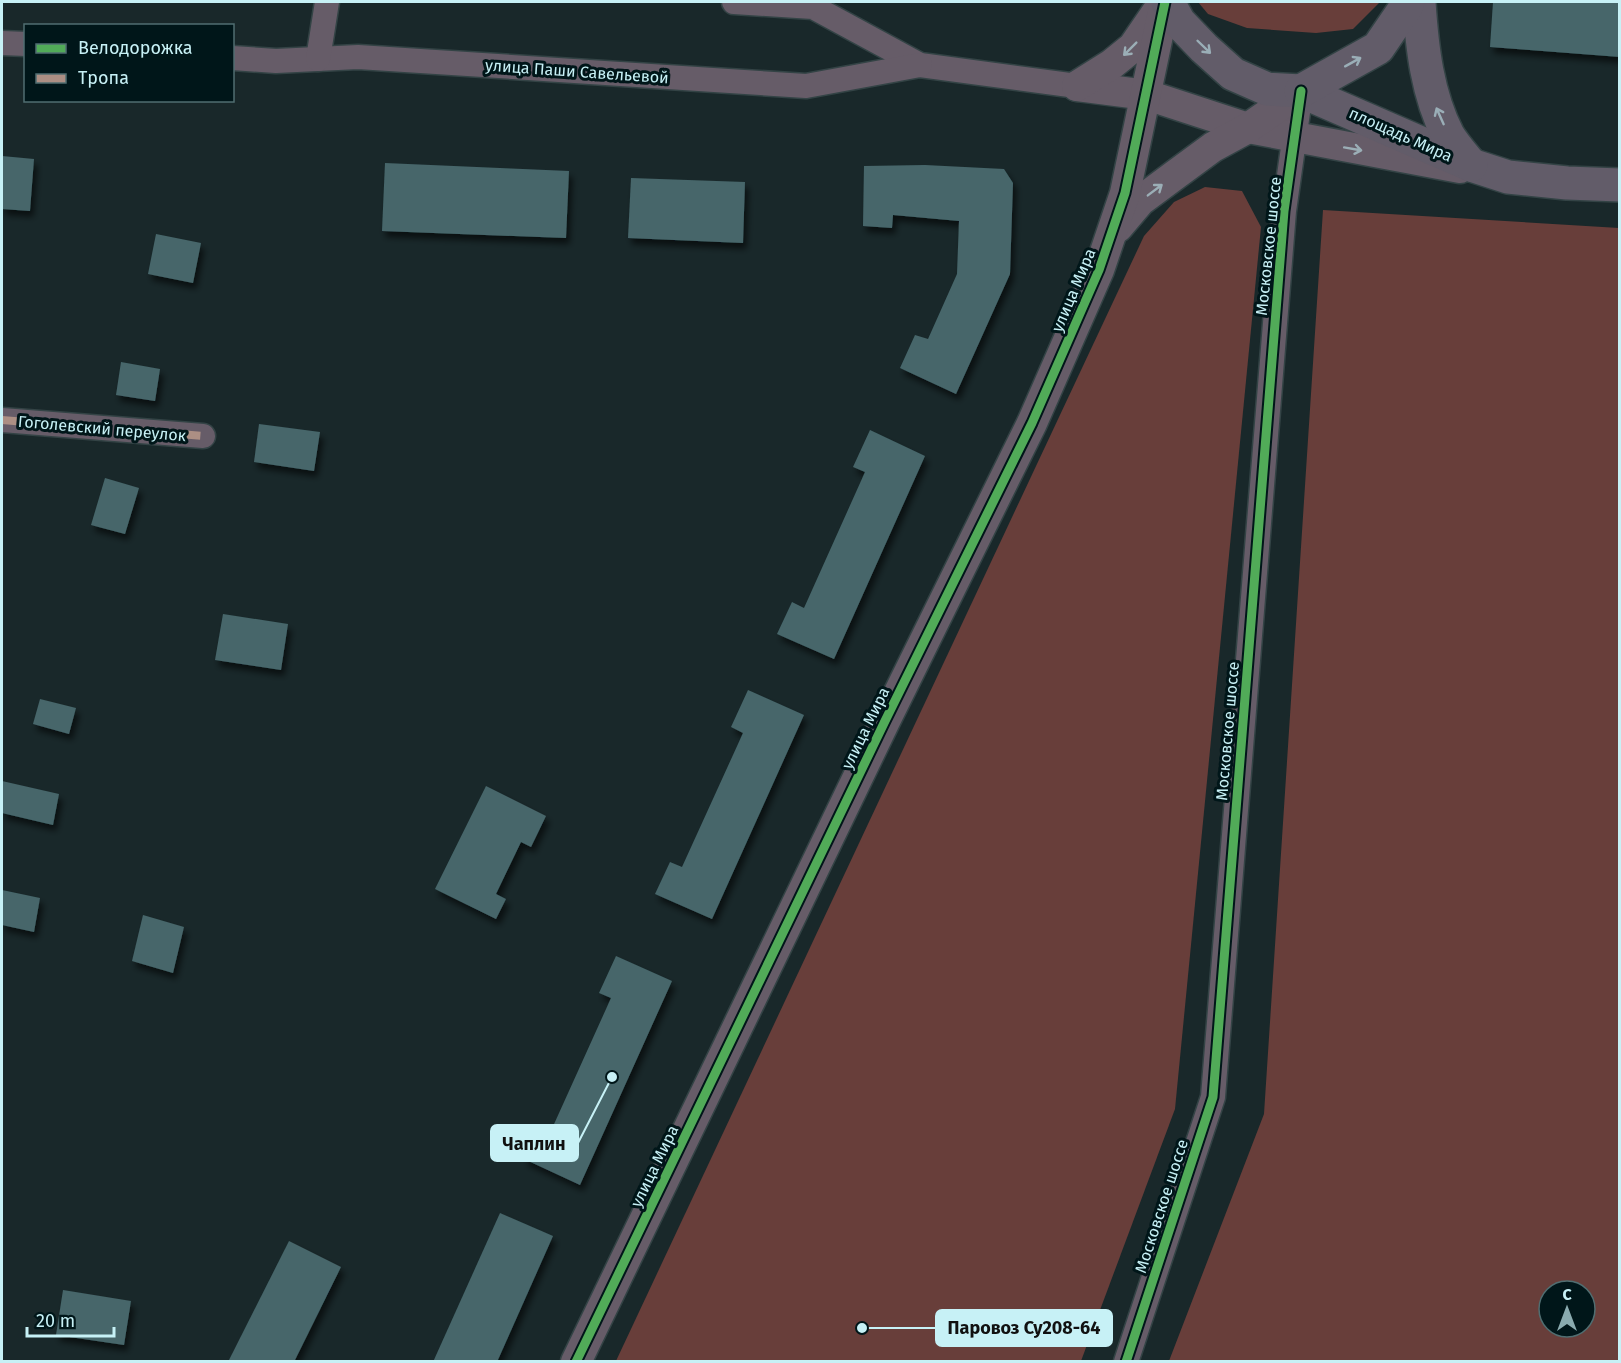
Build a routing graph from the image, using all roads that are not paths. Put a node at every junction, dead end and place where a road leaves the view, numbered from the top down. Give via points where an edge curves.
1 (327, 2) edge
2 (734, 2) edge
3 (1166, 2) edge
4 (1408, 2) edge
5 (1419, 2) edge
6 (2, 43) edge
7 (24, 44) edge
8 (234, 58) edge
9 (318, 59) junction
10 (920, 65) junction
11 (1077, 86) junction
12 (1302, 90) junction
13 (1147, 95) junction
14 (1248, 128) junction
15 (1296, 138) junction
16 (1471, 165) junction
17 (1508, 177) junction
18 (1620, 185) edge
19 (1114, 231) junction
20 (2, 420) edge
21 (203, 436) dead end
22 (576, 1362) edge
23 (1126, 1362) edge

1 - 9 street
2 - 10 street, улица Паши Савельевой via 813,7
3 -> 11 street via 1133,47
3 -> 12 main road, площадь Мира via 1203,48 1233,74 1267,89
3 - 13 street
12 -> 4 main road via 1378,48
16 -> 5 main road, площадь Мира via 1449,136 1433,101 1421,43
6 - 7 street
8 - 9 street, улица Паши Савельевой
9 - 10 street, улица Паши Савельевой via 358,57 806,86
10 - 11 street, улица Паши Савельевой
11 - 13 street, улица Паши Савельевой
12 - 14 street
12 - 15 street, Московское шоссе
12 - 16 main road, площадь Мира
13 - 14 street, улица Паши Савельевой
13 - 19 street, улица Мира
14 - 15 street, улица Паши Савельевой
19 -> 14 street via 1140,201 1213,147
15 -> 17 street, улица Паши Савельевой
15 - 23 street, Московское шоссе via 1283,223 1213,1097
16 - 17 main road
17 - 18 main road
19 - 22 street, улица Мира via 1032,423
20 - 21 street, Гоголевский переулок

